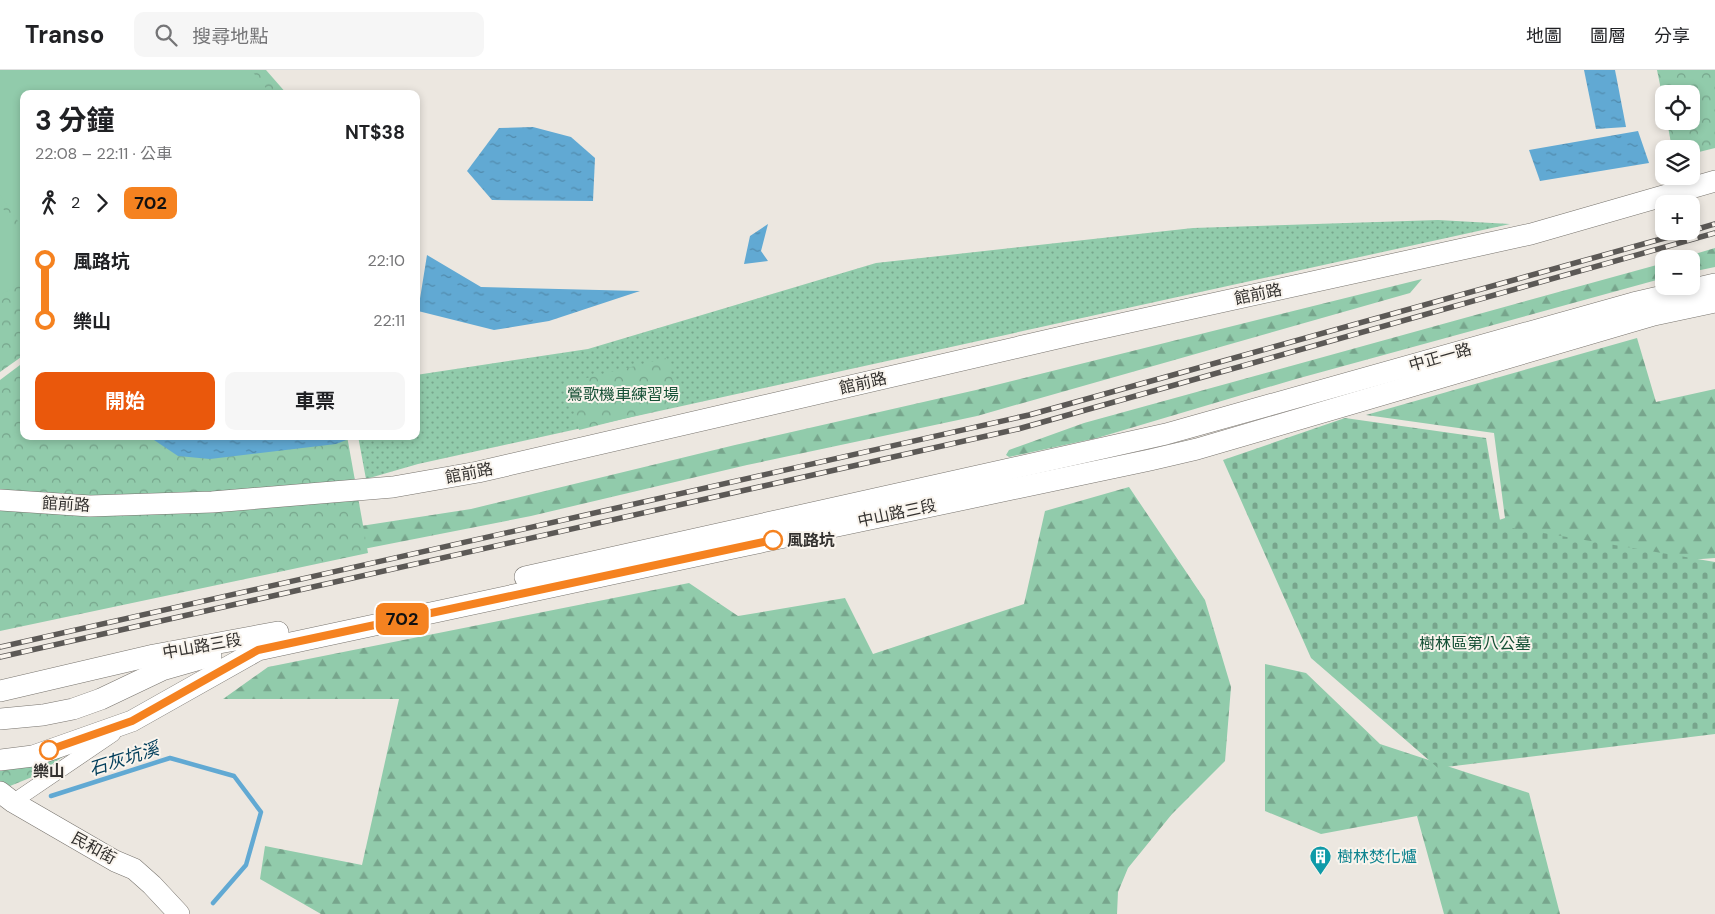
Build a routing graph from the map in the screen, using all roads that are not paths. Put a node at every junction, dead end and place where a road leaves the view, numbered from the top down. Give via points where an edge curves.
1 (1715, 181) edge
2 (1715, 284) edge
3 (1715, 302) edge
4 (1166, 434) joint
5 (1197, 449) joint
6 (0, 500) edge
7 (252, 645) junction
8 (0, 691) edge
9 (0, 719) edge
10 (132, 721) junction
11 (0, 760) edge
12 (7, 797) edge
13 (179, 914) edge

1 - 6 main road, 館前路 via 1531,234 1075,334 469,474 393,487 212,502 90,506
2 - 4 main road, 中正一路 via 1633,303
3 - 5 main road, 中正一路 via 1654,315
4 - 7 main road, 中山路三段
5 - 7 main road, 中山路三段
7 - 8 main road, 中山路三段 via 154,655
7 - 9 main road via 162,670 74,709
7 - 10 main road, 中山路三段
10 - 11 main road, 中山路三段 via 33,756
10 - 12 street
12 - 13 main road, 民和街 via 115,862 134,869

